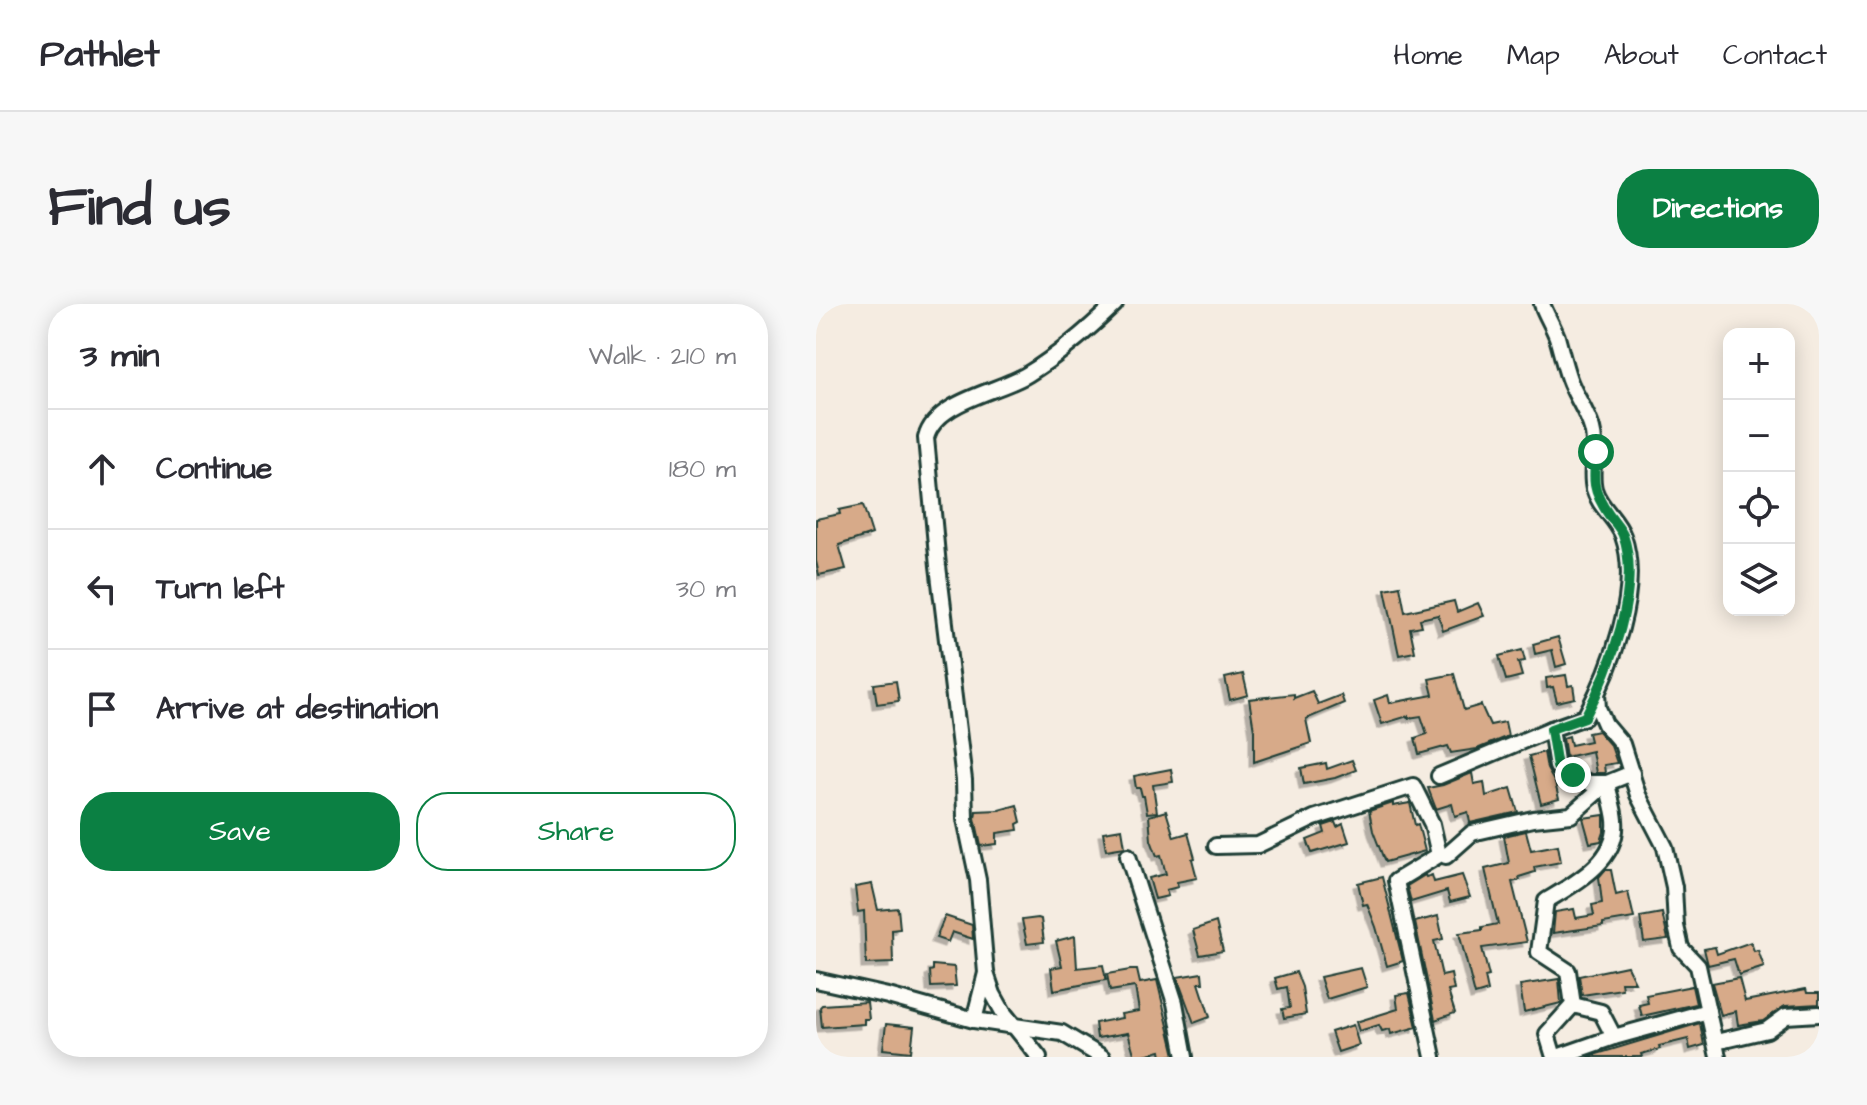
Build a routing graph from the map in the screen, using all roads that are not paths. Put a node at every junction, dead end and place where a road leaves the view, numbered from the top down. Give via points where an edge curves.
1 (1115, 304) edge
2 (1542, 304) edge
3 (1597, 694) junction
4 (1551, 729) junction
5 (1632, 773) junction
6 (1439, 776) dead end
7 (1607, 783) junction
8 (1216, 846) dead end
9 (1128, 856) dead end
10 (1446, 856) dead end
11 (986, 973) junction
12 (816, 980) edge
13 (1573, 1005) junction
14 (1708, 1011) junction
15 (1819, 1014) edge
16 (974, 1020) junction
17 (1016, 1026) junction
18 (1614, 1037) junction
19 (1716, 1042) junction
20 (1039, 1057) edge
21 (1102, 1057) edge
22 (1185, 1057) edge
23 (1433, 1057) edge
24 (1556, 1057) edge
25 (1718, 1057) edge

1 - 11 street via 1026,376 939,418 926,438
2 - 3 street via 1592,429 1594,488 1622,532 1627,551 1629,580 1616,652
3 - 4 street via 1585,717
3 - 5 street via 1605,724 1622,744
4 - 6 street
4 - 7 street via 1557,767 1589,783
5 - 7 street
5 - 14 street via 1665,847 1681,948 1698,966
7 - 10 street via 1571,815 1472,833
7 - 13 street via 1614,842 1593,869 1546,901 1539,952 1568,971
8 - 23 street via 1258,845 1314,818 1413,786 1432,824 1439,855 1396,881
9 - 22 street via 1175,1003
11 - 16 street
11 - 17 street via 1003,1012
12 - 16 street
13 - 18 street via 1601,1012
13 - 24 street via 1547,1034
14 - 18 street
14 - 19 street
15 - 19 street via 1786,1016 1767,1030
16 - 17 street
17 - 20 street
17 - 21 street via 1062,1033
18 - 24 street
19 - 25 street

